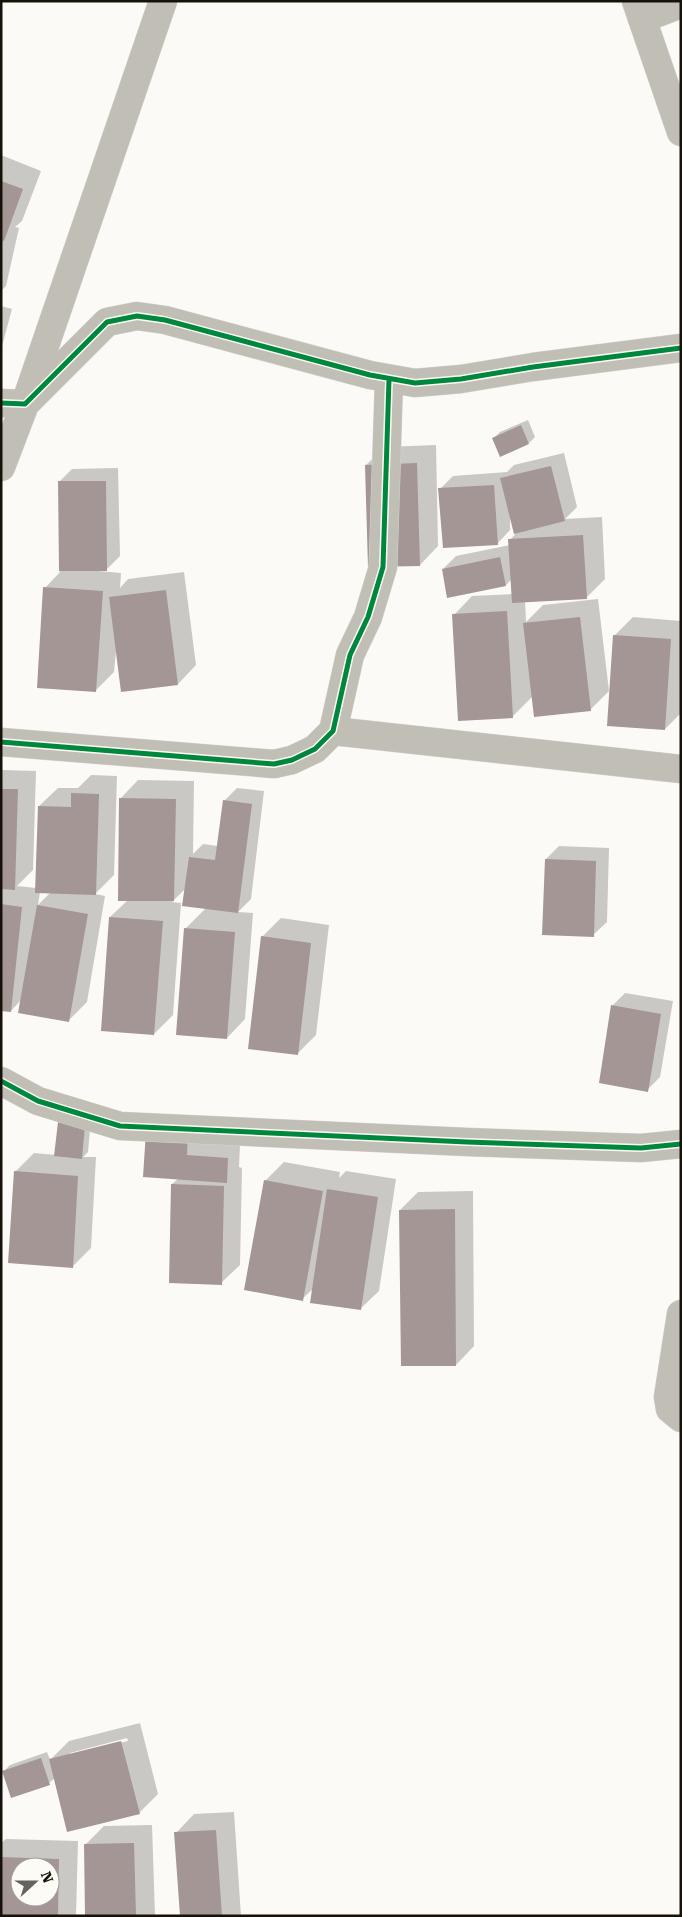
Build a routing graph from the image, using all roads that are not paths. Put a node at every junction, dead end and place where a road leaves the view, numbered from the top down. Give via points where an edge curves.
1 (163, 1) edge
2 (681, 4) edge
3 (639, 10) edge
4 (681, 132) edge
5 (681, 348) edge
6 (389, 379) junction
7 (13, 404) edge
8 (1, 467) edge
9 (333, 731) junction
10 (1, 742) edge
11 (681, 769) edge
12 (1, 1081) edge
13 (681, 1144) edge
14 (681, 1314) edge
15 (681, 1418) edge

1 - 7 street
2 - 3 street
3 - 4 street
5 - 6 street via 461,379 415,383
6 - 7 street via 166,320 137,316 107,322
6 - 9 street via 383,567 368,617 350,654
7 - 8 street
9 - 10 street via 314,749 292,760 274,764
9 - 11 street
12 - 13 street via 38,1101 120,1126 641,1148
14 - 15 street via 668,1397 670,1409

